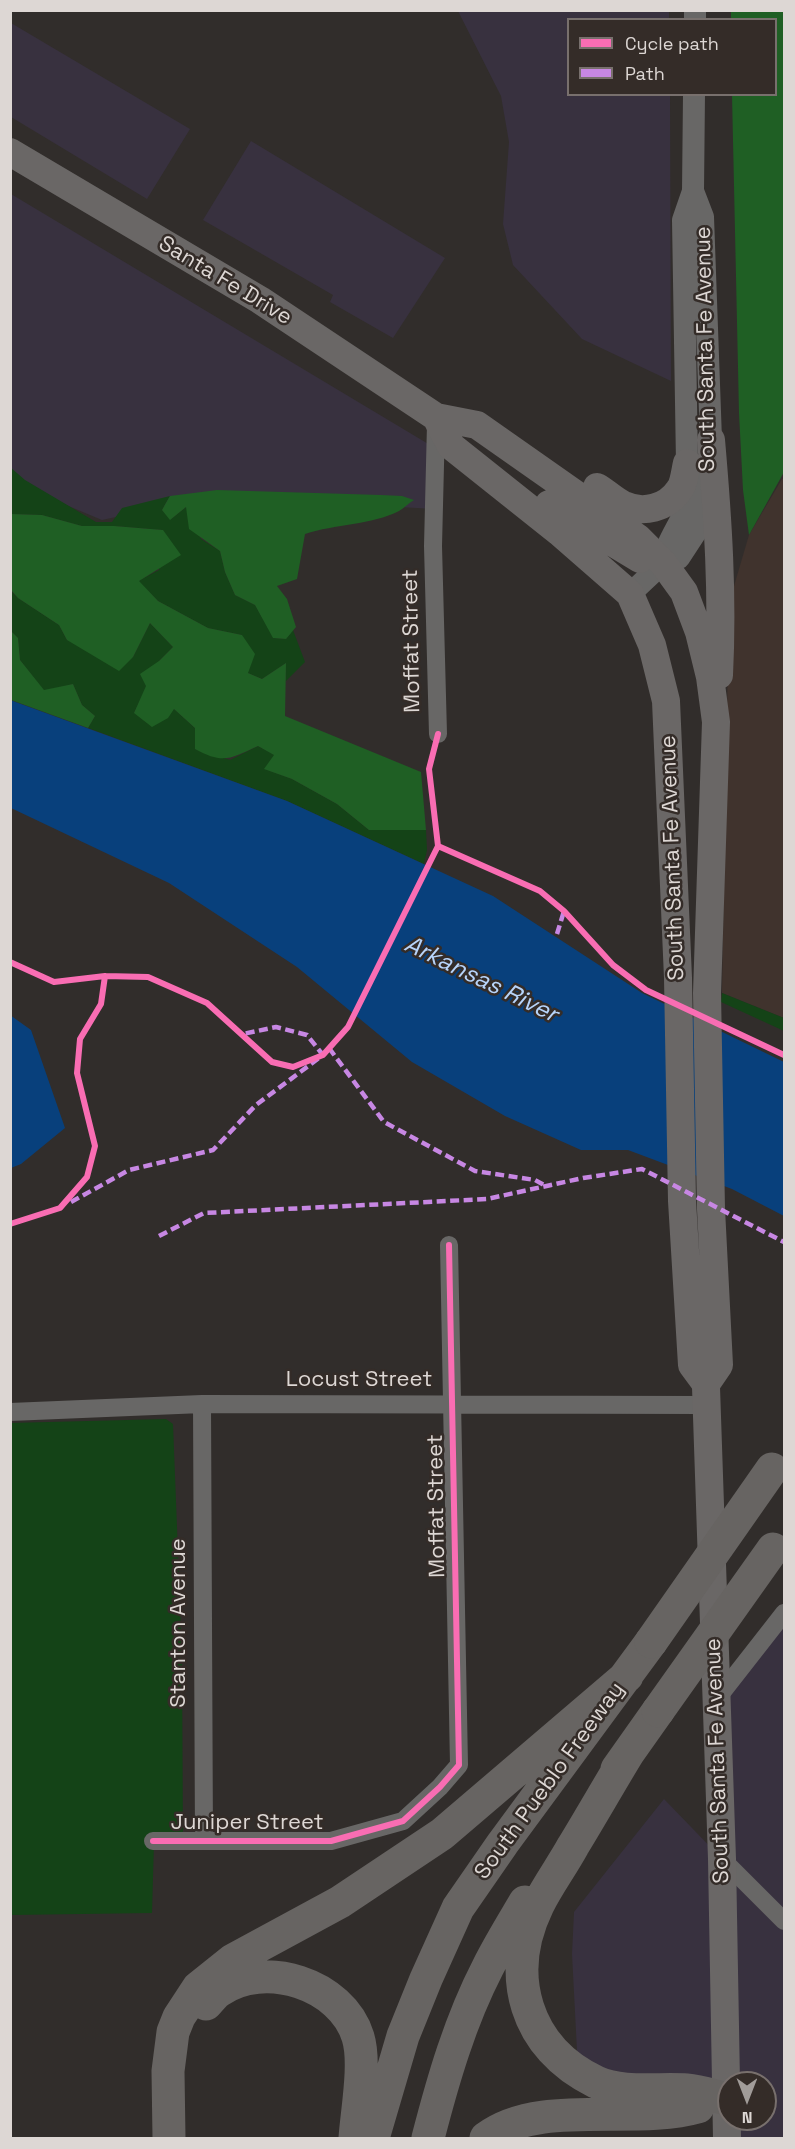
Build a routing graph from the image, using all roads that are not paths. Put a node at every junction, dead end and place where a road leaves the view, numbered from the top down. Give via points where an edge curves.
1 (694, 96) edge
2 (10, 152) edge
3 (693, 191) junction
4 (436, 417) junction
5 (711, 440) junction
6 (687, 463) junction
7 (483, 471) junction
8 (571, 490) junction
9 (663, 563) junction
10 (630, 594) junction
11 (710, 677) joint
12 (716, 722) junction
13 (438, 734) dead end
14 (449, 1245) dead end
15 (706, 1394) junction
16 (202, 1404) junction
17 (453, 1404) junction
18 (10, 1412) edge
19 (778, 1460) edge
20 (779, 1541) edge
21 (784, 1613) edge
22 (627, 1676) junction
23 (716, 1700) junction
24 (629, 1752) junction
25 (459, 1765) joint
26 (153, 1841) dead end
27 (204, 1841) junction
28 (722, 1859) junction
29 (784, 1921) edge
30 (726, 2071) edge
31 (717, 2097) edge
32 (717, 2102) edge
33 (169, 2139) edge
34 (187, 2139) edge
35 (355, 2139) edge
36 (373, 2139) edge
37 (429, 2139) edge
38 (486, 2139) edge

1 - 3 street, South Santa Fe Avenue
2 - 4 main road, Santa Fe Drive via 260,300
3 - 5 street, South Santa Fe Avenue via 703,217
3 - 6 street, South Santa Fe Avenue via 684,220
4 - 7 main road, Santa Fe Drive via 451,446
4 - 8 main road, Santa Fe Drive via 477,425
4 - 13 street, Moffat Street via 433,546
5 - 9 street, South Santa Fe Avenue via 710,477 696,532 679,558
5 - 12 main road via 720,539
6 - 8 main road via 680,489 669,501 643,511 624,505 588,482
6 - 9 street, South Santa Fe Avenue via 690,491
7 - 9 main road via 528,492 638,559
7 - 10 main road, Santa Fe Drive
8 - 9 main road, Santa Fe Drive via 639,538
9 - 10 street, South Santa Fe Avenue
9 - 11 main road, Santa Fe Drive via 684,592
10 - 15 main road, South Santa Fe Avenue via 652,645 666,701 678,978 682,1201 692,1365
11 - 12 main road, South Santa Fe Avenue
12 - 15 main road, South Santa Fe Avenue via 707,993 719,1365
14 - 17 street, Moffat Street
15 - 17 street, Locust Street
15 - 23 main road, South Santa Fe Avenue
16 - 17 street, Locust Street
16 - 18 street, Locust Street
16 - 27 street, Stanton Avenue
17 - 25 street, Moffat Street
19 - 22 highway, South Pueblo Freeway, bridge
20 - 24 highway, South Pueblo Freeway, bridge
21 - 23 street
22 - 33 highway via 442,1834 340,1902 233,1960 198,1988 179,2017 172,2041 168,2071
22 - 36 highway, South Pueblo Freeway via 458,1908 403,2036
23 - 28 main road, South Santa Fe Avenue
24 - 31 highway via 538,1905 520,1972 526,2007 541,2036 563,2061 598,2083 635,2090 689,2090
24 - 37 highway, South Pueblo Freeway via 538,1879 487,1968 452,2054
25 - 27 street, Juniper Street via 403,1821 331,1841
26 - 27 street, Juniper Street
28 - 29 street
28 - 30 main road, South Santa Fe Avenue
32 - 38 highway via 648,2114 538,2118 504,2128
34 - 35 highway via 185,2055 196,2014 219,1991 255,1978 297,1980 338,2004 351,2020 361,2057

